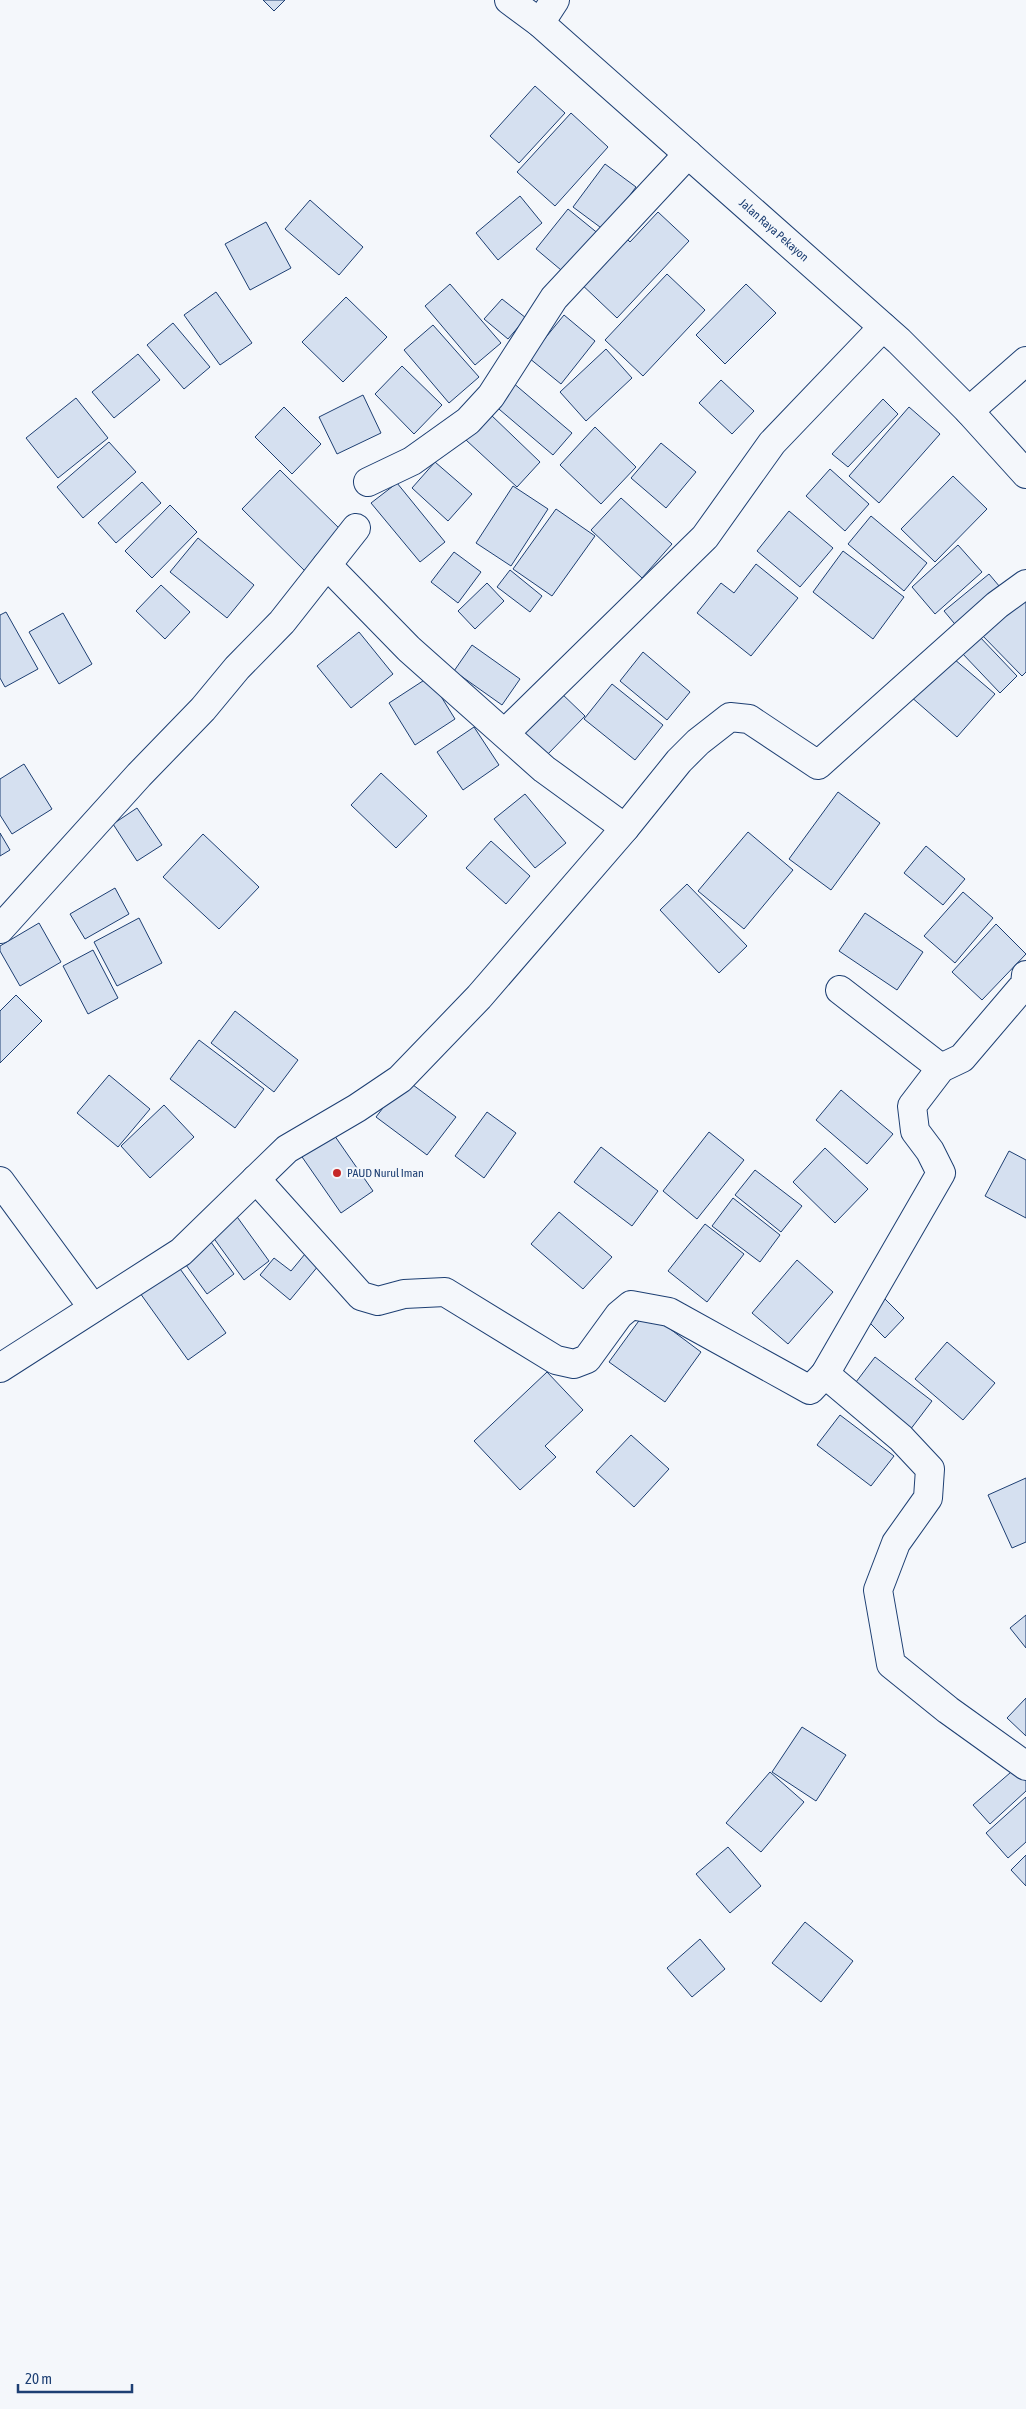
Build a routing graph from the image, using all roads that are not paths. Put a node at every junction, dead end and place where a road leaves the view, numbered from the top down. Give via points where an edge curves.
1 (509, 0) edge
2 (555, 0) edge
3 (540, 23) junction
4 (688, 154) junction
5 (883, 327) junction
6 (1026, 361) edge
7 (969, 411) junction
8 (1026, 474) edge
9 (368, 482) dead end
10 (356, 528) dead end
11 (327, 566) junction
12 (1026, 584) edge
13 (505, 733) junction
14 (624, 828) junction
15 (0, 929) edge
16 (1026, 975) edge
17 (840, 990) dead end
18 (941, 1068) junction
19 (256, 1179) junction
20 (0, 1181) edge
21 (93, 1308) junction
22 (0, 1368) edge
23 (825, 1374) junction
24 (1026, 1766) edge

1 - 3 street, Jalan Raya Pekayon
2 - 3 street
3 - 4 street, Jalan Raya Pekayon
4 - 5 street, Jalan Raya Pekayon
4 - 9 street via 554,298 492,396 468,420 412,461
5 - 7 street, Jalan Raya Pekayon
5 - 13 street via 772,443 705,537
6 - 7 street
7 - 8 street, Jalan Raya Pekayon
10 - 11 street
11 - 13 street via 409,649
11 - 15 street via 282,622
12 - 14 street via 818,765 749,719 730,717 679,761
13 - 14 street via 544,769
14 - 19 street via 479,997 400,1079 358,1108 287,1149
16 - 18 street via 1025,984 977,1042 962,1058
17 - 18 street
18 - 23 street via 912,1106 915,1131 941,1173
19 - 21 street via 181,1252
19 - 23 street via 361,1296 378,1301 404,1294 445,1292 556,1360 574,1364 587,1359 619,1315 631,1305 644,1307 668,1312 810,1390
20 - 21 street
21 - 22 street
23 - 24 street via 900,1438 930,1469 928,1498 896,1543 878,1590 891,1664

